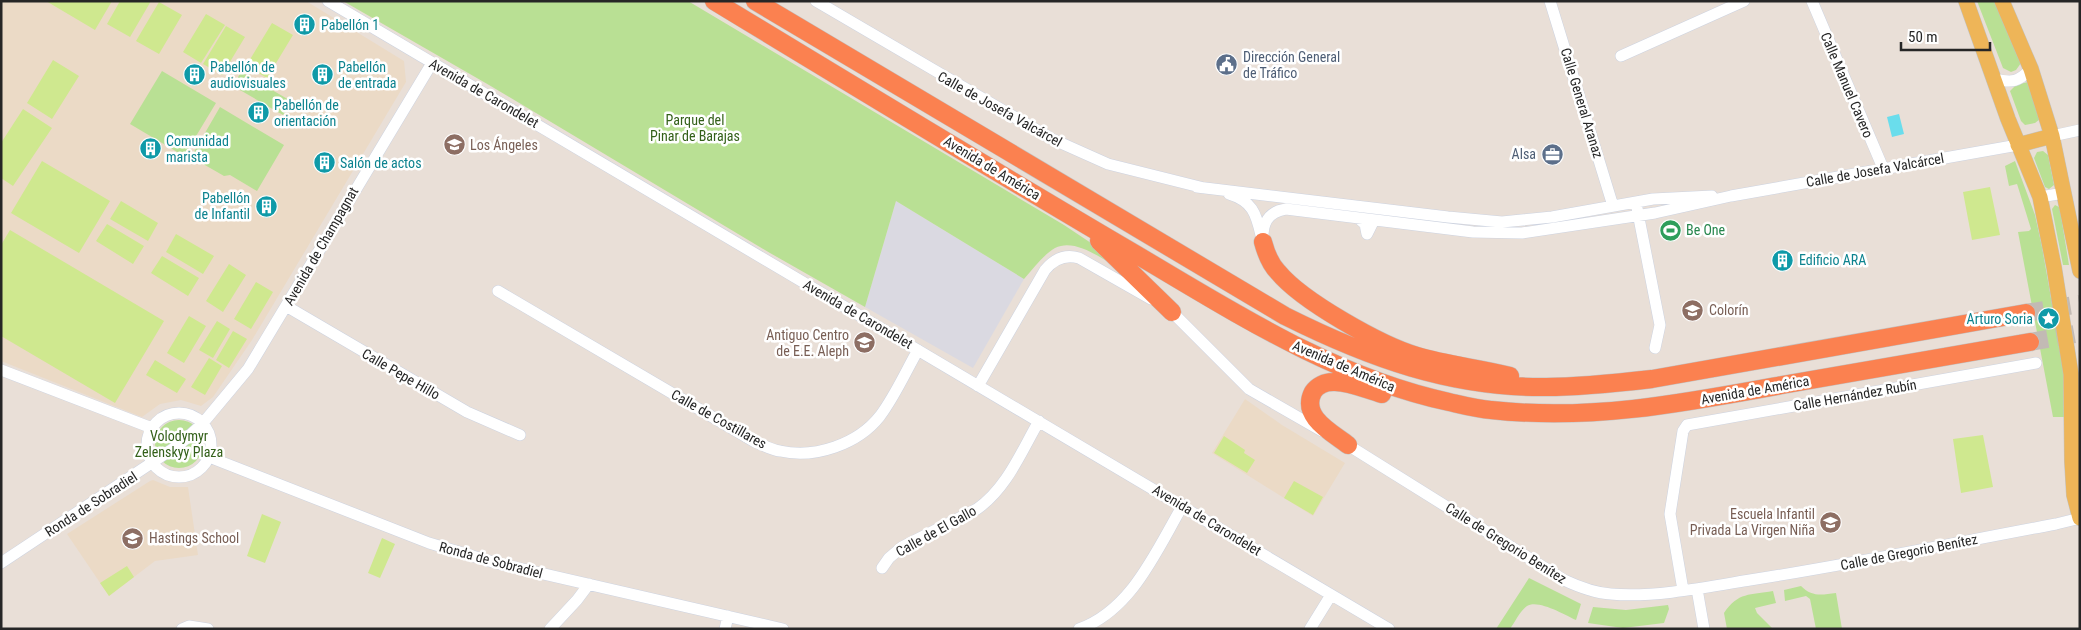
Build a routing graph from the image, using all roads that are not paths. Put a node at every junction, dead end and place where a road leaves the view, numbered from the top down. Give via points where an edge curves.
1 (328, 1) edge
2 (714, 1) edge
3 (755, 1) edge
4 (816, 1) edge
5 (1550, 1) edge
6 (1744, 1) edge
7 (1812, 1) edge
8 (1966, 1) edge
9 (2002, 1) edge
10 (1622, 56) dead end
11 (432, 63) junction
12 (2031, 69) junction
13 (1994, 79) junction
14 (2080, 130) edge
15 (2052, 136) junction
16 (2018, 145) junction
17 (1883, 168) junction
18 (1197, 187) junction
19 (2064, 193) junction
20 (1732, 196) junction
21 (2040, 197) junction
22 (1636, 202) junction
23 (1345, 204) junction
24 (1612, 206) junction
25 (1419, 214) junction
26 (1639, 215) junction
27 (1071, 216) junction
28 (1526, 220) junction
29 (1414, 225) junction
30 (1475, 232) junction
31 (1534, 232) junction
32 (1263, 242) junction
33 (2080, 271) edge
34 (498, 291) dead end
35 (286, 306) junction
36 (1172, 312) junction
37 (2026, 313) tunnel mouth
38 (2030, 342) tunnel mouth
39 (1655, 348) dead end
40 (918, 350) junction
41 (2036, 363) dead end
42 (1, 370) edge
43 (978, 386) junction
44 (1546, 388) junction
45 (1488, 410) junction
46 (1039, 421) junction
47 (203, 423) junction
48 (152, 428) junction
49 (520, 436) dead end
50 (2076, 443) edge
51 (1348, 445) junction
52 (209, 457) junction
53 (153, 463) junction
54 (2076, 478) edge
55 (1183, 506) junction
56 (2080, 518) edge
57 (1, 563) edge
58 (882, 568) dead end
59 (589, 584) junction
60 (1697, 589) junction
61 (1683, 590) junction
62 (1331, 595) junction
63 (728, 616) junction
64 (182, 629) edge
65 (208, 629) edge
66 (550, 629) edge
67 (725, 629) edge
68 (783, 629) edge
69 (1079, 629) edge
70 (1310, 629) edge
71 (1388, 629) edge
72 (1704, 629) edge

1 - 11 street, Avenida de Carondelet
2 - 27 highway, Avenida de América
3 - 44 highway, Avenida de América via 1238,289 1333,340 1417,371 1496,384
4 - 18 street, Calle de Josefa Valcárcel via 1052,139 1108,164
5 - 24 street, Calle General Aranaz
6 - 10 street
7 - 17 street, Calle Manuel Cavero
8 - 13 main road
9 - 12 main road
11 - 35 street, Avenida de Champagnat
11 - 40 street, Avenida de Carondelet
12 - 13 street via 2022,79 2009,82
12 - 15 main road
13 - 16 main road
14 - 15 street
15 - 16 main road
15 - 19 main road
16 - 17 street, Calle de Josefa Valcárcel
16 - 21 main road
17 - 20 street, Calle de Josefa Valcárcel
18 - 23 street, Calle de Josefa Valcárcel
18 - 32 street, Calle de Josefa Valcárcel via 1237,196 1248,203
19 - 21 street
19 - 33 main road
20 - 22 street, Calle de Josefa Valcárcel via 1677,196
20 - 26 street, Calle de Josefa Valcárcel
21 - 50 main road via 2071,374
22 - 24 street, Calle de Josefa Valcárcel
22 - 26 street
23 - 25 street, Calle de Josefa Valcárcel
23 - 29 street, Calle de Josefa Valcárcel via 1351,210 1402,217
24 - 28 street, Calle de Josefa Valcárcel
24 - 31 street, Calle de Josefa Valcárcel via 1610,213 1549,224
25 - 28 street, Calle de Josefa Valcárcel via 1488,221
25 - 30 street, Calle de Josefa Valcárcel via 1435,222 1468,226
26 - 31 street, Calle de Josefa Valcárcel
26 - 39 street via 1660,324
27 - 36 highway
27 - 45 highway, Avenida de América via 1323,360 1415,394
28 - 30 street, Calle de Josefa Valcárcel via 1512,227 1486,227
29 - 30 street, Calle de Josefa Valcárcel
29 - 32 street, Calle de Josefa Valcárcel via 1281,210 1266,220
30 - 31 street, Calle de Josefa Valcárcel
32 - 44 highway via 1272,265 1287,282 1381,341 1416,356 1497,372
34 - 40 street, Calle de Costillares via 755,442 780,452 813,453 831,449 859,434 879,416
35 - 47 street, Avenida de Champagnat via 248,369
35 - 49 street, Calle Pepe Hillo via 467,412
36 - 43 street, Calle de Gregorio Benítez via 1079,258 1061,257 1045,270
36 - 51 street, Calle de Gregorio Benítez via 1249,389
37 - 44 highway, Avenida de América via 1652,379
38 - 45 highway, Avenida de América via 1630,410 1557,414
40 - 43 street, Avenida de Carondelet
41 - 61 street, Calle Hernández Rubín via 1690,424 1684,428 1670,514
42 - 48 street
43 - 46 street, Avenida de Carondelet
45 - 51 highway via 1438,409 1341,383 1332,382 1318,387 1311,398 1313,415
46 - 55 street, Avenida de Carondelet
46 - 58 street, Calle de El Gallo via 1007,477 988,501 902,547
47 - 48 street via 186,414 176,413 158,421
47 - 52 street via 211,439
47 - 53 street, Ronda de Sobradiel
48 - 53 street via 148,446
50 - 54 main road
51 - 61 street, Calle de Gregorio Benítez via 1576,585 1618,595
52 - 53 street via 188,475 168,474
52 - 59 street, Ronda de Sobradiel via 428,543 496,563
53 - 57 street, Ronda de Sobradiel
54 - 56 main road
55 - 62 street, Avenida de Carondelet
55 - 69 street via 1131,591 1107,614
56 - 60 street, Calle de Gregorio Benítez via 1804,572
59 - 63 street, Ronda de Sobradiel
59 - 66 street
60 - 61 street, Calle de Gregorio Benítez
60 - 72 street
62 - 70 street
62 - 71 street, Avenida de Carondelet
63 - 67 street
63 - 68 street, Ronda de Sobradiel
64 - 65 street via 189,626

